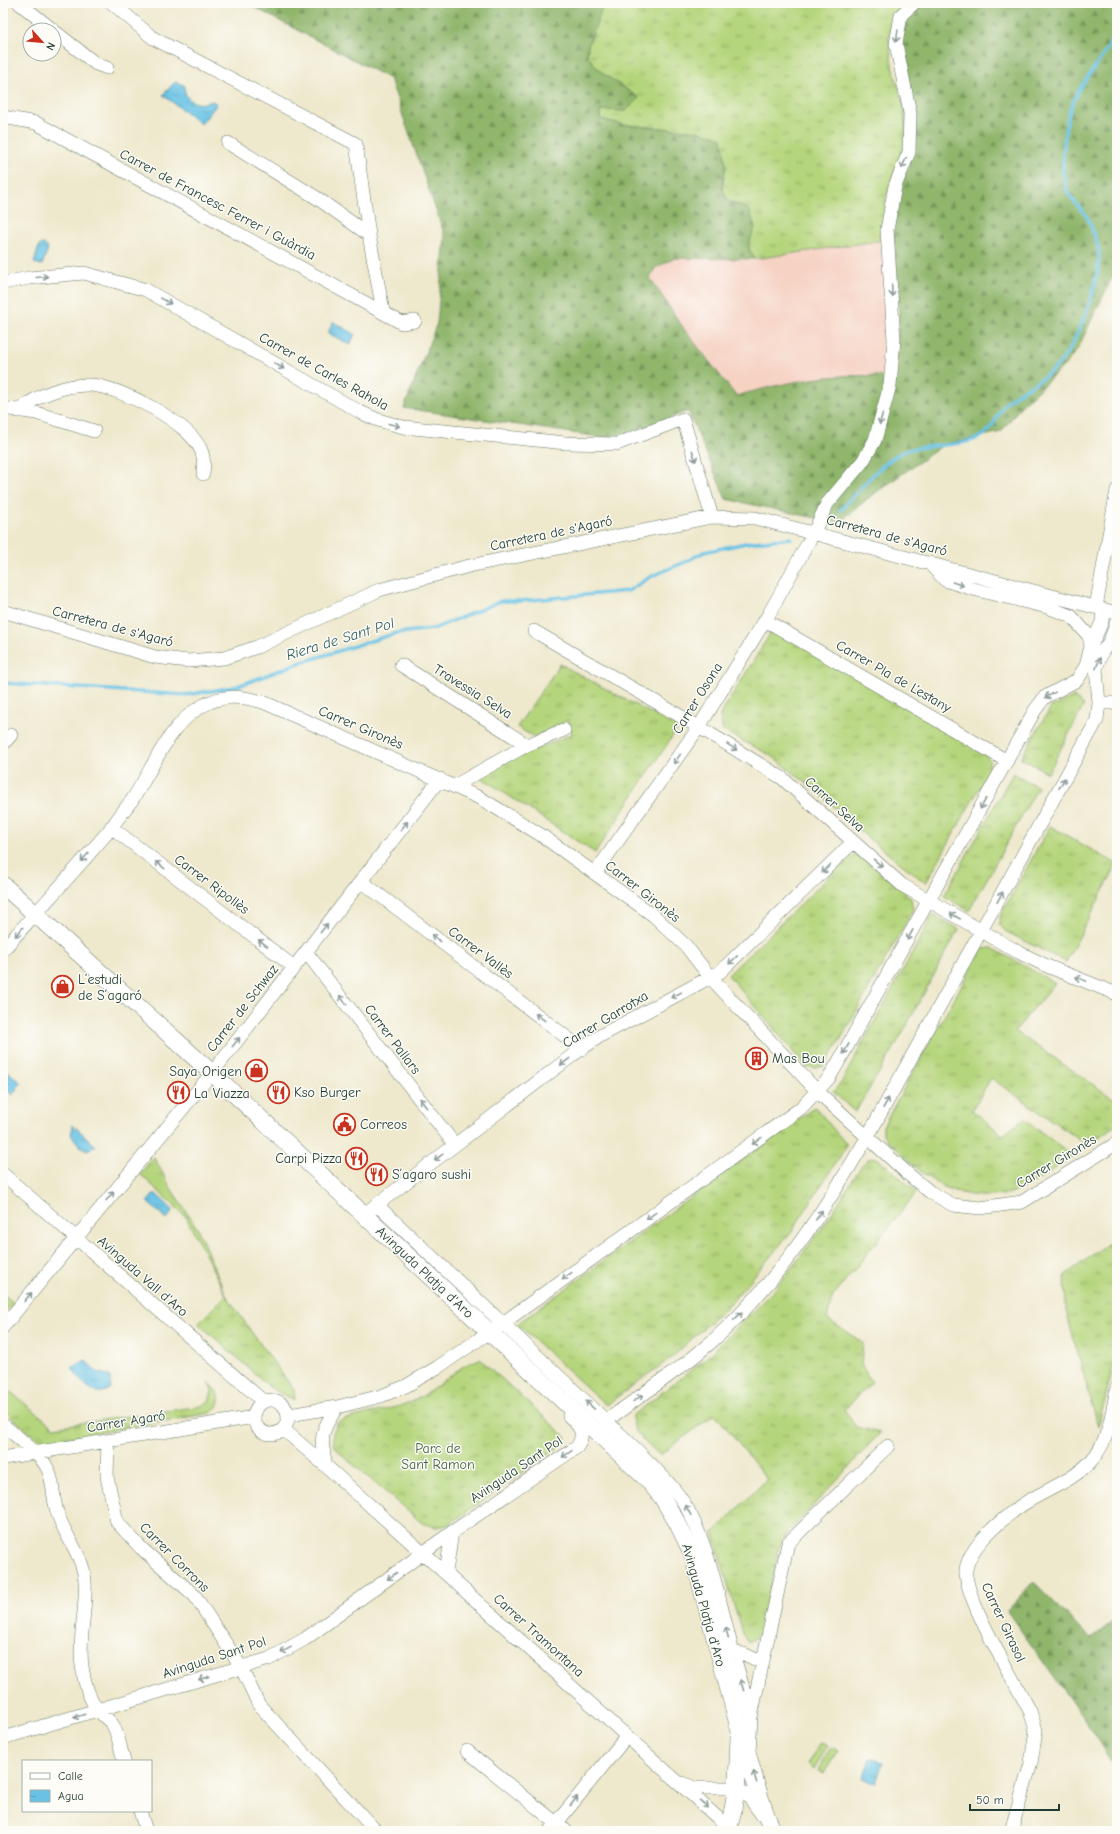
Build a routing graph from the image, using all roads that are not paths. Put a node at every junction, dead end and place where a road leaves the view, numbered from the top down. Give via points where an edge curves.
1 (19, 3) edge
2 (112, 3) edge
3 (914, 3) edge
4 (44, 22) edge
5 (62, 36) edge
6 (107, 68) dead end
7 (3, 118) edge
8 (228, 143) dead end
9 (369, 235) junction
10 (3, 283) edge
11 (383, 311) junction
12 (415, 321) dead end
13 (3, 408) edge
14 (18, 410) junction
15 (94, 431) dead end
16 (203, 474) dead end
17 (1117, 490) edge
18 (712, 517) junction
19 (814, 532) junction
20 (928, 562) junction
21 (1099, 608) junction
22 (3, 611) edge
23 (1117, 617) edge
24 (765, 620) junction
25 (534, 631) dead end
26 (1114, 640) edge
27 (1091, 646) junction
28 (401, 664) dead end
29 (1099, 703) junction
30 (1117, 705) edge
31 (699, 727) junction
32 (564, 730) dead end
33 (527, 745) junction
34 (1007, 762) junction
35 (440, 779) junction
36 (454, 786) junction
37 (111, 827) junction
38 (854, 842) junction
39 (595, 874) junction
40 (361, 881) junction
41 (3, 885) edge
42 (929, 901) junction
43 (35, 914) junction
44 (981, 931) junction
45 (3, 950) edge
46 (306, 952) junction
47 (294, 967) junction
48 (710, 977) junction
49 (1117, 994) edge
50 (582, 1049) junction
51 (212, 1073) junction
52 (817, 1091) junction
53 (868, 1136) junction
54 (1117, 1143) edge
55 (455, 1145) junction
56 (3, 1174) edge
57 (377, 1205) junction
58 (364, 1216) junction
59 (75, 1238) junction
60 (3, 1327) edge
61 (497, 1328) junction
62 (532, 1370) junction
63 (1117, 1388) edge
64 (263, 1401) junction
65 (337, 1407) junction
66 (289, 1415) junction
67 (254, 1417) junction
68 (606, 1421) junction
69 (3, 1425) edge
70 (283, 1429) junction
71 (108, 1441) junction
72 (888, 1446) dead end
73 (35, 1452) junction
74 (3, 1458) edge
75 (326, 1466) junction
76 (452, 1532) junction
77 (424, 1553) junction
78 (446, 1572) junction
79 (733, 1653) junction
80 (763, 1663) junction
81 (241, 1667) junction
82 (98, 1710) junction
83 (745, 1723) junction
84 (627, 1736) junction
85 (3, 1738) edge
86 (467, 1751) dead end
87 (744, 1756) junction
88 (124, 1760) edge
89 (677, 1780) junction
90 (717, 1788) junction
91 (737, 1788) junction
92 (140, 1812) edge
93 (557, 1828) edge
94 (729, 1830) edge
95 (772, 1830) edge
96 (146, 1831) edge
97 (376, 1831) edge
98 (1011, 1831) edge

1 - 4 street
2 - 9 street via 153,38 356,144
3 -> 19 street, Carrer Osona via 901,15 896,44 910,113 909,152 895,186 887,230 894,340 890,385 875,440 863,461 826,504
5 - 6 street via 96,64
7 - 11 street, Carrer de Francesc Ferrer i Guàrdia via 36,123
8 - 9 street via 317,198
9 - 11 street
10 -> 18 street, Carrer de Carles Rahola via 84,273 146,290 360,412 403,427 566,443 616,444 683,419
11 - 12 street, Carrer de Francesc Ferrer i Guàrdia via 402,323
13 - 14 street
14 - 15 street
14 - 16 street via 31,400 75,386 108,388 133,397 156,410 190,436 201,450
17 - 21 street
18 - 19 street, Carretera de s'Agaró via 754,518
18 - 22 street, Carretera de s'Agaró via 469,566 379,590 257,647 224,658 188,661 155,657
19 - 20 street, Carretera de s'Agaró
19 - 24 street, Carrer Osona
20 - 21 street, Carretera de s'Agaró
20 -> 27 street via 945,580 1047,607 1071,616 1089,636
21 - 23 street, Carretera de s'Agaró
21 - 27 street via 1102,622
23 - 26 street
24 - 31 street, Carrer Osona
24 - 34 street, Carrer Pla de Ľestany
25 - 31 street, Carrer Selva
29 -> 26 street via 1096,668 1102,652
27 -> 34 street via 1086,666 1077,680 1045,697 1035,710
28 - 33 street, Travessia Selva
29 - 30 street
44 -> 29 street via 1097,720
31 -> 38 street, Carrer Selva via 782,778
31 -> 39 street, Carrer Osona
32 - 33 street
33 - 36 street
34 -> 42 street
35 - 36 street, Carrer Gironès
35 - 37 street, Carrer Gironès via 263,702 242,696 220,698 201,706 170,737 132,800
40 -> 35 street, Carrer de Schwaz
36 - 39 street, Carrer Gironès via 480,798 541,835
37 -> 43 street, Carrer Gironès
47 -> 37 street, Carrer Ripollès
38 -> 42 street, Carrer Selva via 902,885
38 -> 48 street, Carrer Garrotxa via 720,972
39 - 48 street, Carrer Gironès via 653,915 686,946
46 -> 40 street, Carrer de Schwaz
50 -> 40 street, Carrer Vallès
41 - 43 main road, Avinguda Platja d'Aro
44 -> 42 street, Carrer Selva
42 -> 52 street via 840,1061
43 -> 45 street, Carrer Gironès
43 - 51 main road, Avinguda Platja d'Aro
49 -> 44 street, Carrer Selva via 1047,966
53 -> 44 street
46 - 47 street, Carrer de Schwaz
55 -> 46 street, Carrer Pallars
51 -> 47 street, Carrer de Schwaz
48 -> 50 street, Carrer Garrotxa via 600,1036
48 - 52 street, Carrer Gironès
50 -> 55 street, Carrer Garrotxa
51 - 58 main road, Avinguda Platja d'Aro
59 -> 51 street, Carrer de Schwaz
52 - 53 street, Carrer Gironès
52 -> 61 street via 785,1120
53 - 54 street, Carrer Gironès via 930,1192 953,1205 980,1208 1022,1202
68 -> 53 street via 697,1354 742,1312 798,1246 838,1188
55 -> 57 street, Carrer Garrotxa
56 - 59 street, Avinguda Vall d'Aro
57 - 58 street, Carrer Garrotxa
57 - 61 street
58 - 61 main road, Avinguda Platja d'Aro
60 -> 59 street, Carrer de Schwaz
59 - 64 street, Avinguda Vall d'Aro
61 - 62 main road, Avinguda Platja d'Aro
61 - 65 street via 406,1386 381,1396
68 -> 61 street
62 -> 76 street, Avinguda Sant Pol via 539,1386 579,1426 583,1434 582,1440 577,1447
62 - 83 main road, Avinguda Platja d'Aro via 648,1480 662,1497 692,1555
63 - 98 street, Carrer Girasol via 1104,1443 1091,1461 1075,1475 1021,1506 991,1531 974,1549 966,1571 970,1594 1030,1711 1036,1730 1031,1763
64 - 66 street via 270,1399 281,1402
64 - 67 street
65 - 66 street
65 - 75 street via 324,1427 322,1444
66 - 70 street
67 - 70 street via 258,1428 264,1432 274,1434
67 - 71 street, Carrer Agaró
79 -> 68 street via 708,1561 687,1508 638,1450
69 - 73 street
70 - 75 street, Carrer Tramontana
71 - 73 street, Carrer Agaró
71 - 81 street, Carrer Corrons via 107,1478 117,1522 195,1596
72 - 80 street via 788,1543
73 - 74 street, Carrer Agaró
73 - 82 street via 46,1465 52,1479 56,1508 62,1526 82,1563 86,1602 81,1646 82,1665 90,1696
75 - 77 street, Carrer Tramontana
76 - 77 street, Avinguda Sant Pol
76 - 78 street
77 - 78 street, Carrer Tramontana
77 -> 81 street, Avinguda Sant Pol via 305,1639 269,1659
78 - 84 street, Carrer Tramontana
79 - 80 street via 744,1654
83 -> 79 street
80 - 83 street
81 -> 82 street, Avinguda Sant Pol
81 - 97 street, Carrer Corrons via 259,1705
82 -> 85 street, Avinguda Sant Pol
82 - 88 street via 113,1724
83 - 87 main road, Avinguda Platja d'Aro
84 - 89 street, Carrer Tramontana
93 -> 84 street
86 - 93 street
87 - 90 street via 733,1773
87 - 91 main road
95 -> 87 main road, Avinguda Platja d'Aro
89 - 90 street via 694,1788
89 -> 94 street, Carrer Tramontana
90 - 91 street
91 - 94 main road
91 - 95 street via 749,1796
92 - 96 street

